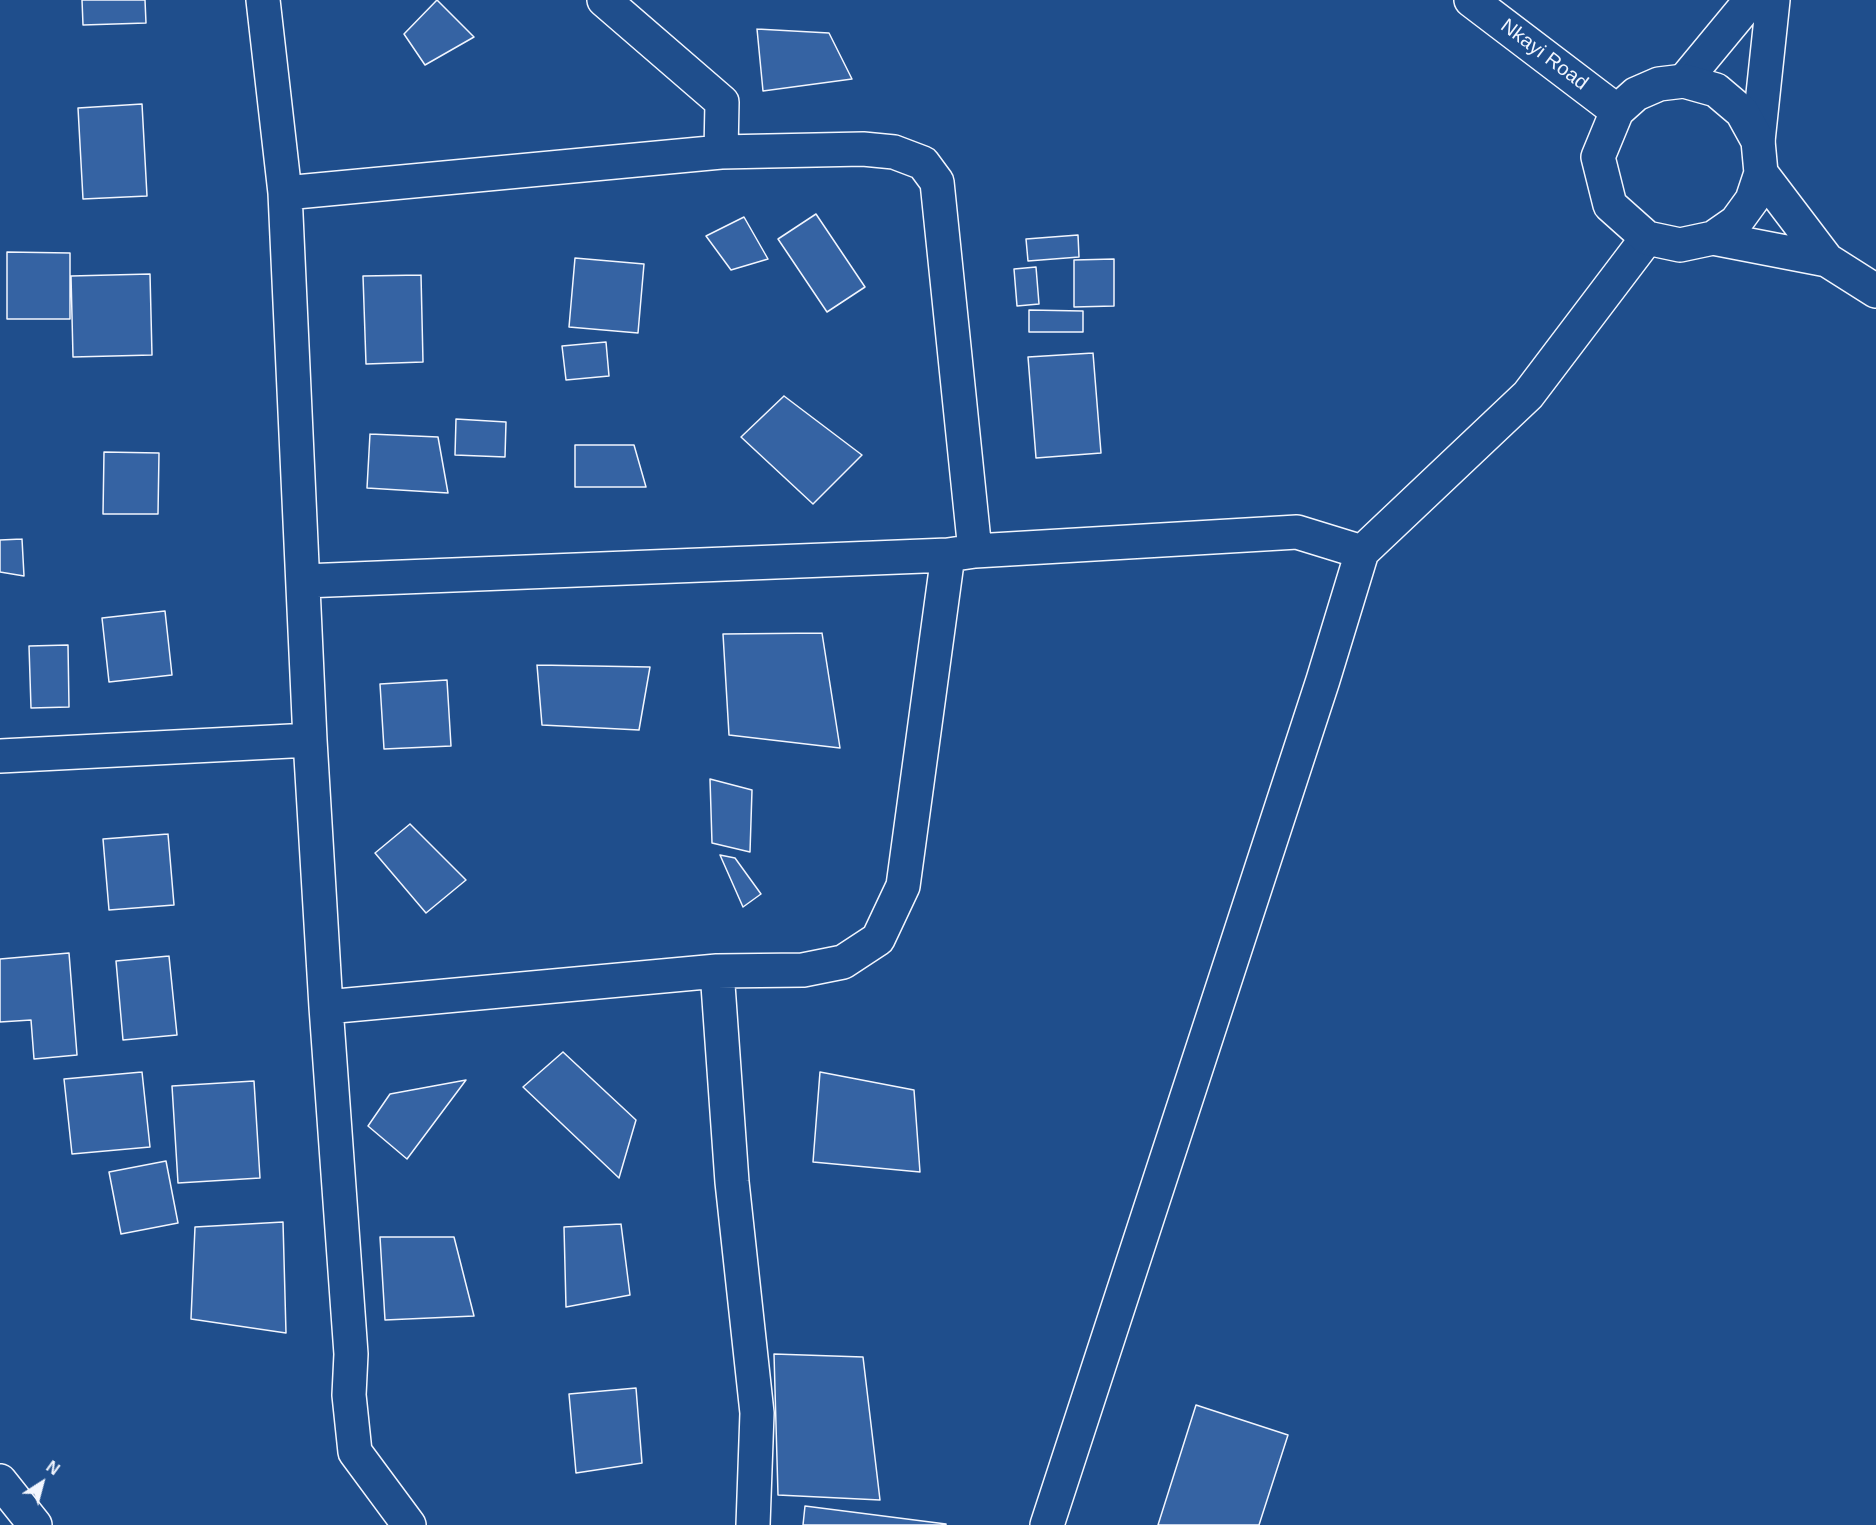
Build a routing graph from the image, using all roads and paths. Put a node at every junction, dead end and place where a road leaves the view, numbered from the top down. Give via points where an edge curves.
1 (263, 0) edge
2 (604, 0) edge
3 (1472, 0) edge
4 (1751, 0) edge
5 (1773, 0) edge
6 (1684, 81) junction
7 (1617, 111) junction
8 (721, 152) junction
9 (1759, 157) junction
10 (285, 193) junction
11 (1647, 238) junction
12 (1713, 238) junction
13 (1827, 260) junction
14 (1876, 291) edge
15 (1362, 552) junction
16 (962, 553) junction
17 (304, 581) junction
18 (310, 740) junction
19 (0, 756) edge
20 (717, 971) junction
21 (326, 1007) junction
22 (0, 1482) edge
23 (35, 1525) edge
24 (409, 1525) edge
25 (753, 1525) edge
26 (1047, 1525) edge

1 - 10 street
2 - 8 street via 722,102
3 - 7 street, Nkayi Road
4 - 6 street
5 - 9 street
6 - 7 street via 1659,84 1636,94
6 - 9 street via 1716,90 1742,112
7 - 11 street via 1598,157 1610,205
8 - 10 street
8 - 16 street via 894,152 923,163 937,182
9 - 12 street via 1752,200 1736,222
9 - 13 street
10 - 17 street
11 - 12 street via 1680,245
11 - 15 street via 1528,396
12 - 13 street
13 - 14 street
15 - 16 street via 1297,532
15 - 26 street
16 - 17 street
16 - 20 street via 903,886 878,939 843,962 803,970
17 - 18 street
18 - 19 street
18 - 21 street
20 - 21 street
20 - 25 street via 732,1182 757,1413
21 - 24 street via 351,1354 348,1395 355,1452
22 - 23 street

